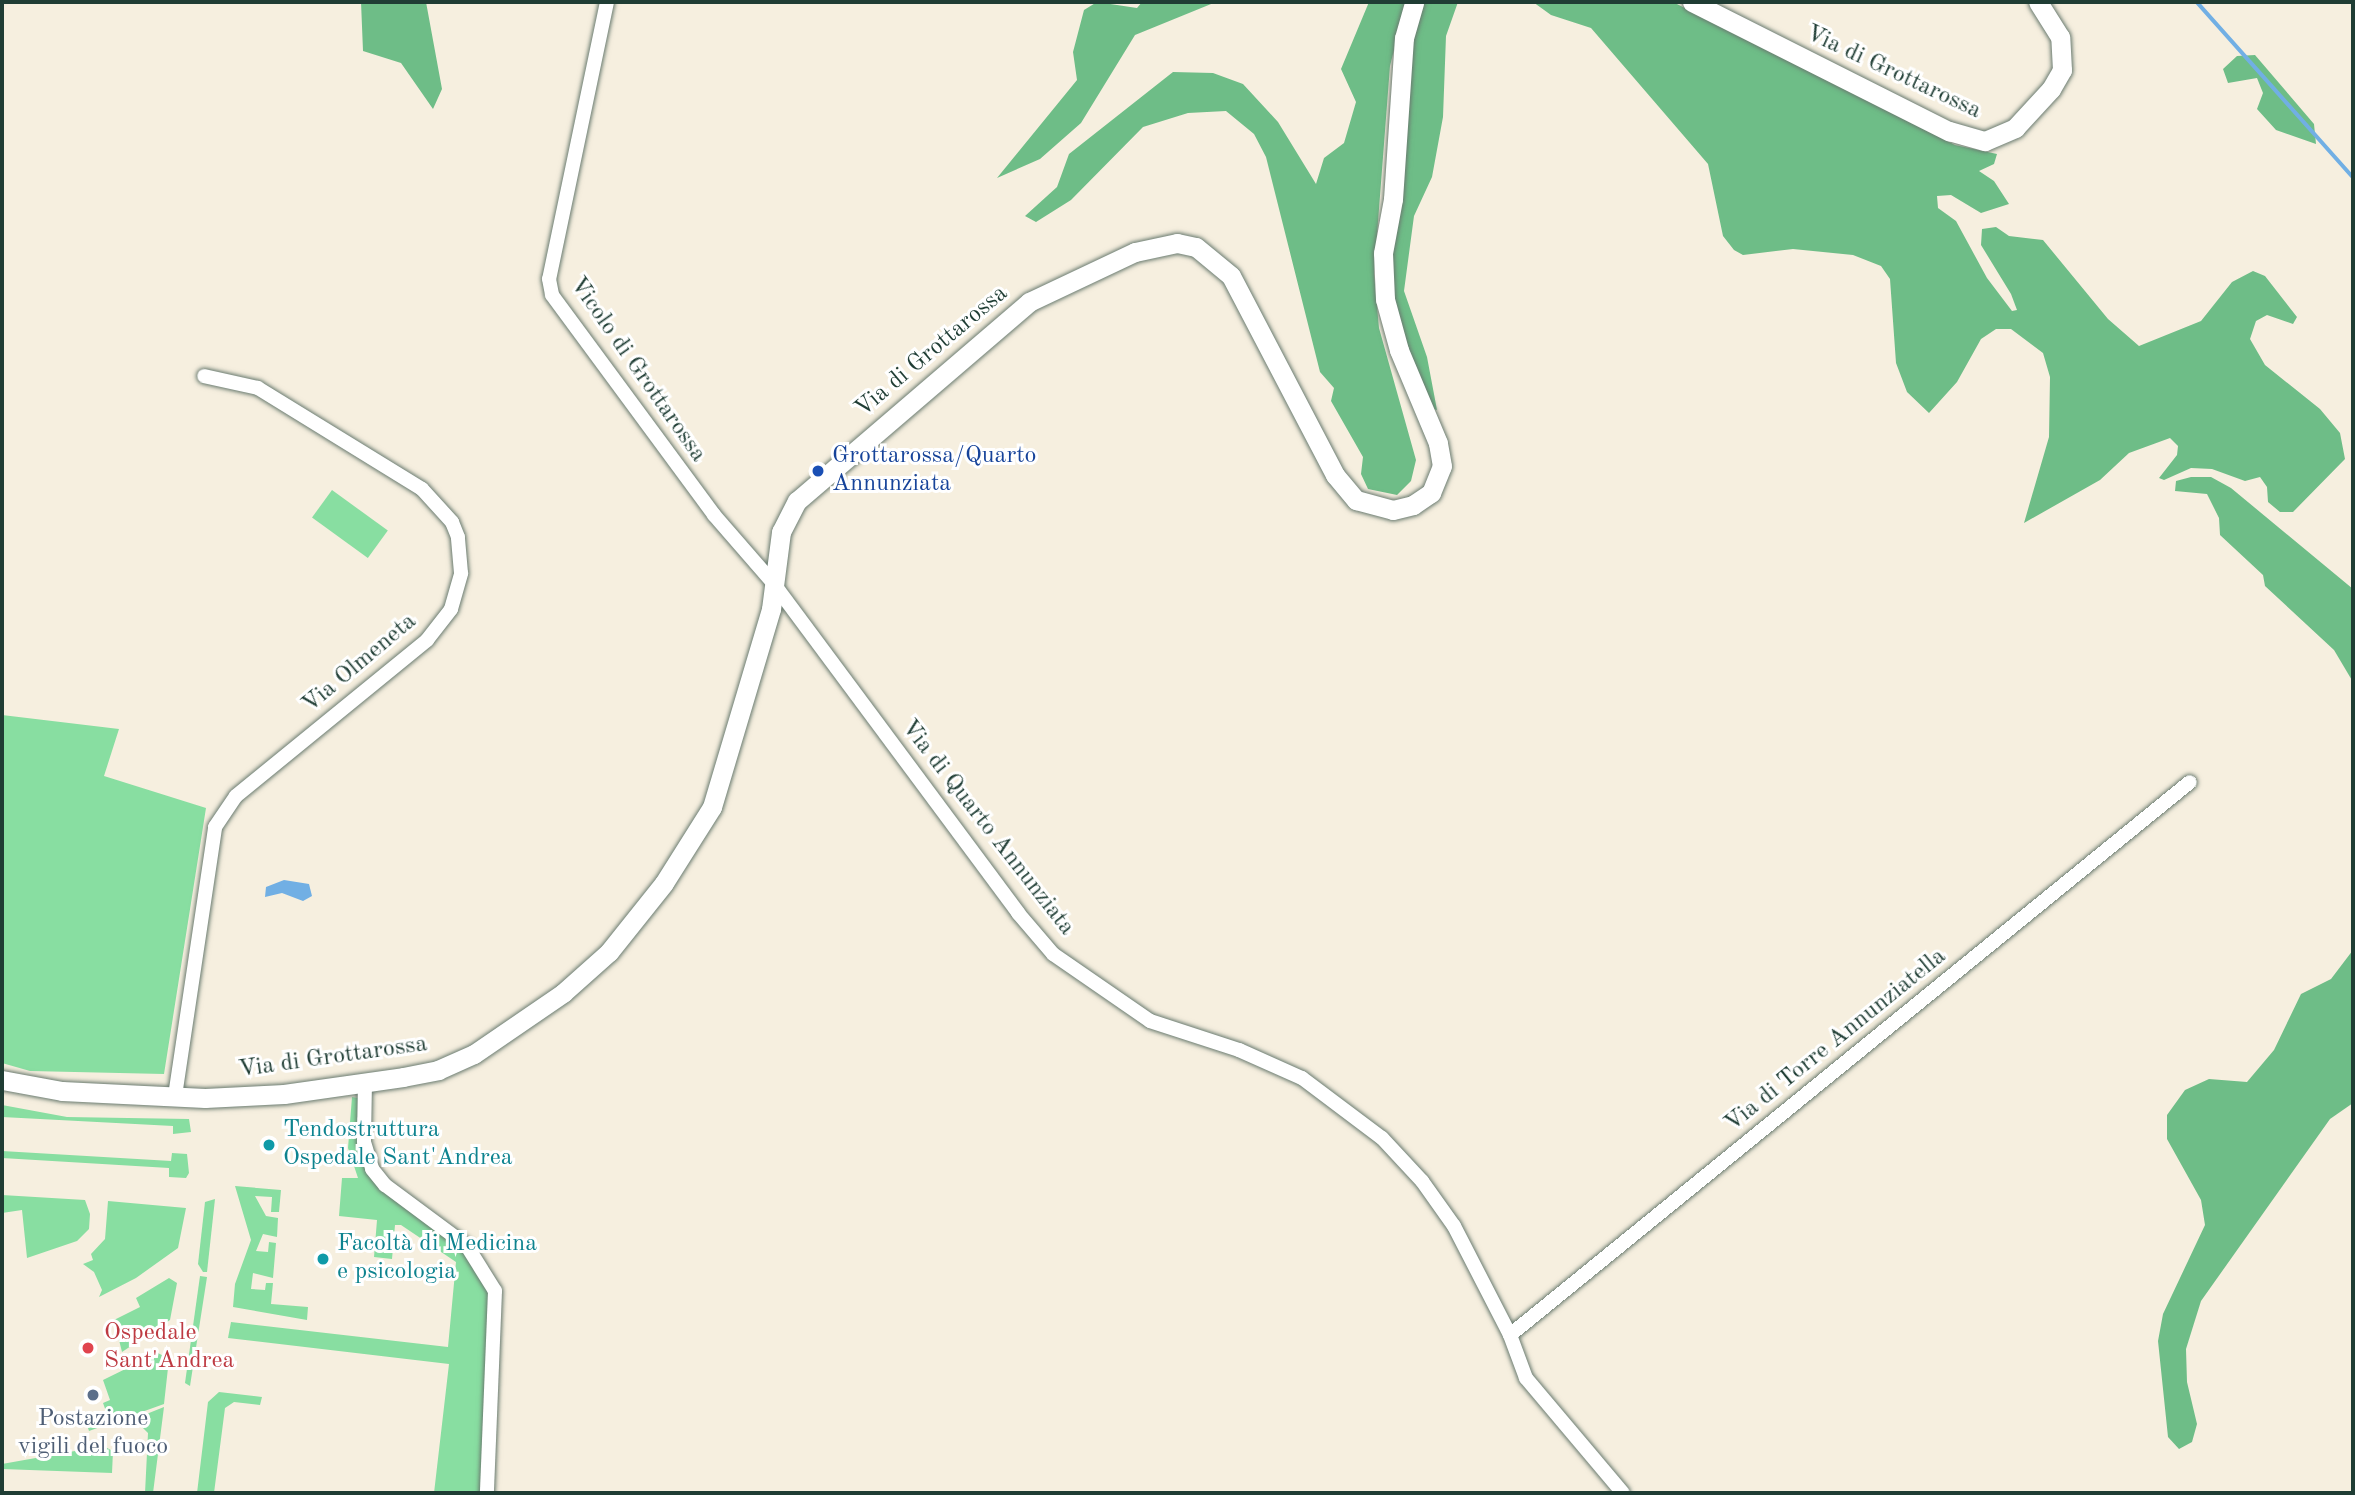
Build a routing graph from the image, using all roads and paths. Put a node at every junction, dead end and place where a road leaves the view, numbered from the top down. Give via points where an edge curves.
1 (607, 2) edge
2 (1414, 2) edge
3 (1692, 2) edge
4 (2038, 2) edge
5 (204, 376) dead end
6 (774, 584) junction
7 (2190, 782) dead end
8 (2, 1080) edge
9 (365, 1082) junction
10 (175, 1097) junction
11 (1510, 1335) junction
12 (487, 1493) edge
13 (1623, 1493) edge

1 - 6 street, Vicolo di Grottarossa via 550,291 714,515
2 - 6 street, Via di Grottarossa via 1404,38 1393,199 1383,253 1385,299 1399,350 1438,443 1442,466 1431,493 1413,505 1393,510 1356,500 1335,475 1231,276 1196,247 1158,245 1029,302 813,483 786,518
3 - 4 street, Via di Grottarossa via 1949,131 1985,141 2015,128 2051,89 2062,69 2060,37
5 - 10 street, Via Olmeneta via 258,388 422,489 452,522 461,573 451,609 427,640 236,796 215,827
6 - 9 street, Via di Grottarossa via 734,745 712,807 664,883 609,952 562,993 474,1054 438,1070
6 - 11 street, Via di Quarto Annunziata via 1018,914 1054,954 1150,1021 1280,1067 1355,1114 1405,1161 1454,1226
7 - 11 street, Via di Torre Annunziatella
8 - 10 street, Via di Grottarossa via 62,1091
9 - 10 street, Via di Grottarossa via 284,1094
9 - 12 street via 364,1142 372,1169 385,1185 467,1246 495,1291
11 - 13 street, Via di Quarto Annunziata via 1526,1378

